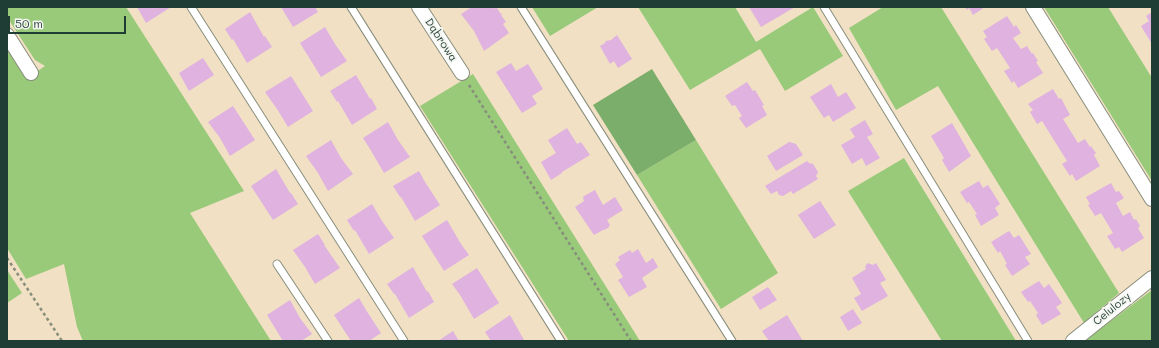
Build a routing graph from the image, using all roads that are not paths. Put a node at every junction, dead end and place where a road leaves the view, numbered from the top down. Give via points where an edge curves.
1 (191, 7) edge
2 (351, 7) edge
3 (420, 7) edge
4 (521, 7) edge
5 (824, 7) edge
6 (1033, 7) edge
7 (7, 35) edge
8 (31, 73) dead end
9 (462, 73) road end
10 (1152, 199) edge
11 (277, 264) dead end
12 (1152, 278) edge
13 (328, 341) edge
14 (404, 341) edge
15 (561, 341) edge
16 (732, 341) edge
17 (1028, 341) edge
18 (1073, 341) edge

1 - 14 lane
2 - 15 lane
3 - 9 street, Dąbrowa
4 - 16 lane
5 - 17 lane
6 - 10 street
7 - 8 street
11 - 13 lane
12 - 18 street, Celulozy

